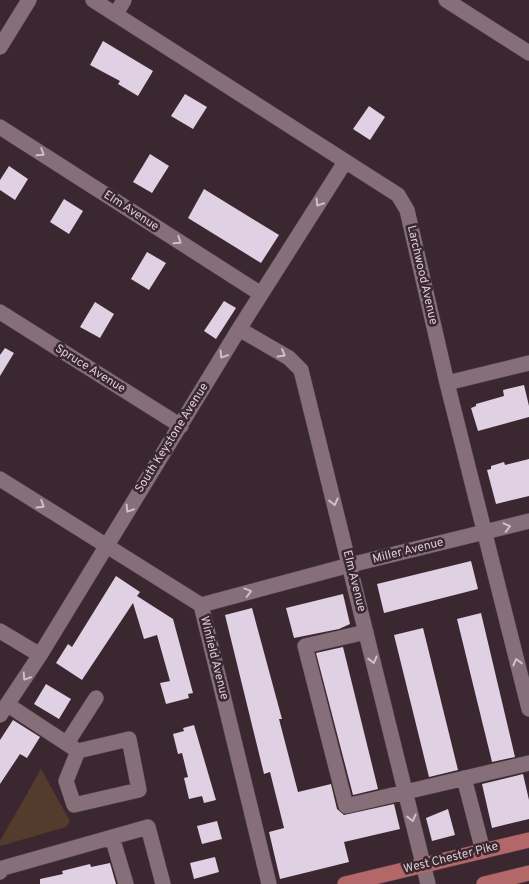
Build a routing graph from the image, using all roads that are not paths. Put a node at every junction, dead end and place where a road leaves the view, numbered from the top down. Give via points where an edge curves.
1 (29, 0) edge
2 (93, 0) edge
3 (124, 0) edge
4 (446, 0) edge
5 (116, 14) junction
6 (0, 47) edge
7 (529, 53) edge
8 (0, 127) edge
9 (345, 162) junction
10 (261, 294) junction
11 (0, 312) edge
12 (239, 329) junction
13 (529, 363) edge
14 (447, 383) junction
15 (181, 426) junction
16 (0, 479) edge
17 (529, 521) edge
18 (485, 532) junction
19 (106, 545) junction
20 (350, 565) junction
21 (201, 605) junction
22 (0, 631) edge
23 (366, 632) junction
24 (40, 655) junction
25 (96, 698) dead end
26 (529, 709) edge
27 (4, 710) edge
28 (73, 747) junction
29 (529, 763) edge
30 (464, 778) junction
31 (405, 792) junction
32 (112, 837) junction
33 (529, 840) edge
34 (483, 851) junction
35 (424, 865) junction
36 (0, 872) edge
37 (529, 873) edge
38 (126, 884) edge
39 (163, 884) edge
40 (269, 884) edge
41 (345, 884) edge
42 (428, 884) edge
43 (484, 884) edge

1 - 6 street
2 - 5 street, Larchwood Avenue
3 - 5 street
4 - 7 street
5 - 9 street, Larchwood Avenue
8 -> 10 street, Elm Avenue
9 -> 10 street, South Keystone Avenue
9 - 14 street, Larchwood Avenue via 403,201
10 - 12 street, South Keystone Avenue
11 - 15 street, Spruce Avenue
12 -> 15 street, South Keystone Avenue
12 -> 20 street, Elm Avenue via 290,358 301,370
13 - 14 street
14 - 18 street, Larchwood Avenue
15 -> 19 street, South Keystone Avenue
16 -> 19 street, Winfield Avenue
18 -> 17 street, Miller Avenue
18 - 20 street, Miller Avenue
26 -> 18 street, Larchwood Avenue
19 - 21 street, Winfield Avenue
19 - 24 street, South Keystone Avenue
21 -> 20 street, Miller Avenue
20 - 23 street, Elm Avenue
21 - 40 street, Winfield Avenue
22 - 24 street
23 -> 31 street, Elm Avenue
23 - 31 street via 305,646 346,806
24 -> 27 street, South Keystone Avenue
25 - 28 street
27 - 28 street
28 - 28 street via 66,781 74,805 139,790 129,739
29 - 30 street
30 - 31 street
30 - 34 street
31 -> 35 street, Elm Avenue
32 - 36 street via 3,868
32 - 38 street
32 - 39 street via 148,827
33 - 34 main road, West Chester Pike
34 - 35 main road, West Chester Pike
35 - 41 main road, West Chester Pike
35 - 42 street, Elm Avenue
37 - 43 main road

